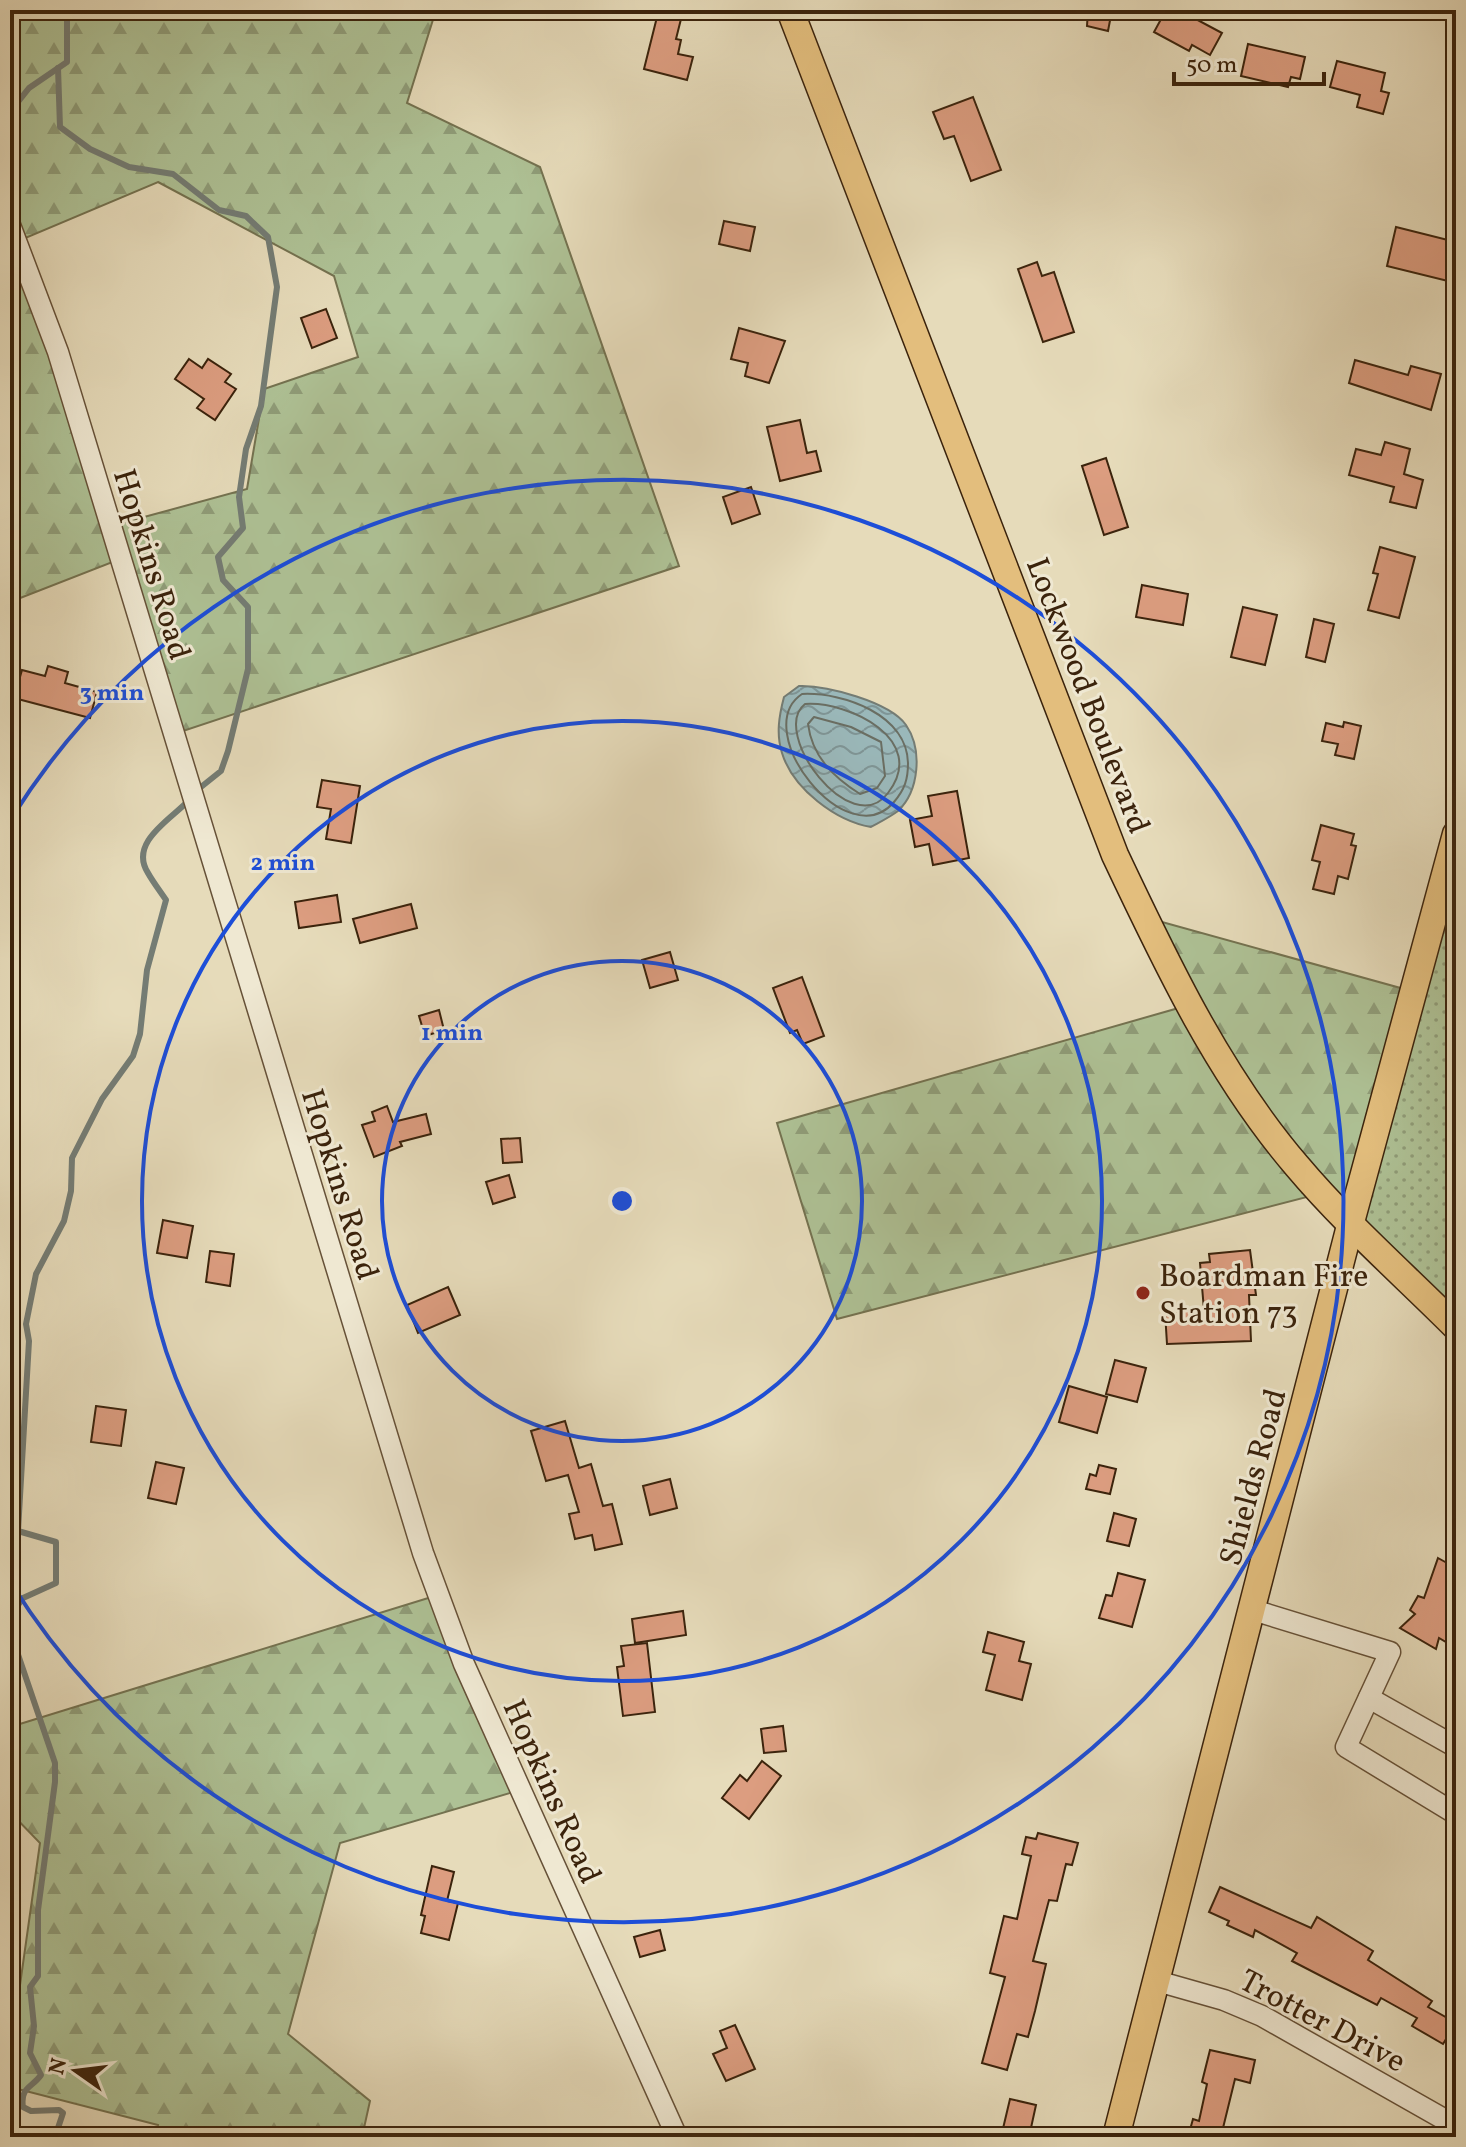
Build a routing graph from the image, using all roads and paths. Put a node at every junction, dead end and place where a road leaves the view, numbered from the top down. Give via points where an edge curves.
1 (790, 10) edge
2 (10, 225) edge
3 (1456, 834) edge
4 (1351, 1222) junction
5 (1456, 1327) edge
6 (1253, 1610) junction
7 (1369, 1698) junction
8 (1456, 1747) edge
9 (1456, 1814) edge
10 (1157, 1981) junction
11 (1456, 2126) edge
12 (677, 2137) edge
13 (1116, 2137) edge

1 - 4 main road, Lockwood Boulevard via 1115,855 1163,955 1228,1069 1297,1166
2 - 12 street, Hopkins Road via 55,343 423,1553 464,1664
3 - 4 main road, Shields Road
4 - 5 main road, Lockwood Boulevard
4 - 6 main road, Shields Road
6 - 7 street via 1390,1652
6 - 10 main road, Shields Road
7 - 8 street
7 - 9 street via 1346,1747
10 - 11 street, Trotter Drive via 1262,2016
10 - 13 main road, Shields Road

